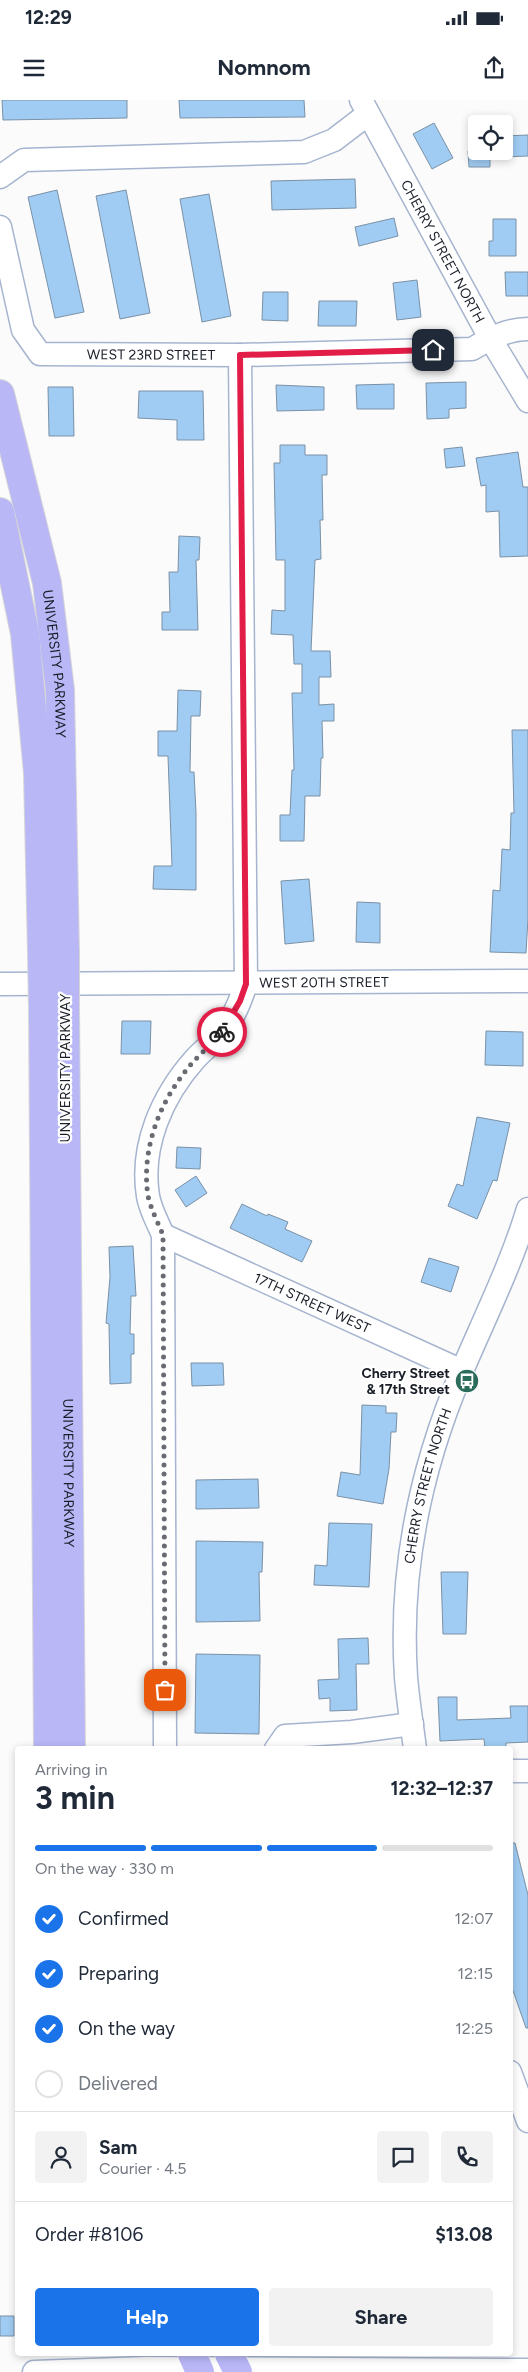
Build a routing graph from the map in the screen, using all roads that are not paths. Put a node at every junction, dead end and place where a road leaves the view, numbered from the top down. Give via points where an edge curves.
1 (365, 107) edge
2 (0, 178) edge
3 (0, 228) edge
4 (528, 329) edge
5 (490, 338) junction
6 (240, 355) junction
7 (0, 394) edge
8 (528, 401) edge
9 (0, 512) edge
10 (53, 954) junction
11 (528, 981) edge
12 (0, 984) edge
13 (246, 984) junction
14 (54, 1008) junction
15 (528, 1209) edge
16 (163, 1235) junction
17 (462, 1371) junction
18 (412, 1724) junction
19 (48, 1746) edge
20 (71, 1746) edge
21 (165, 1746) edge
22 (278, 1746) edge
23 (415, 1746) edge
24 (513, 1771) edge
25 (528, 1771) edge
26 (513, 2080) edge
27 (528, 2120) edge
28 (355, 2362) edge
29 (197, 2365) edge
30 (235, 2365) edge
31 (528, 2370) edge
32 (34, 2372) edge

1 - 2 street via 334,140 304,152 24,160
1 - 5 street, CHERRY STREET NORTH
3 - 6 street, WEST 23RD STREET via 23,330 40,354
4 - 5 street, WEST 23RD STREET
5 - 6 street, WEST 23RD STREET via 472,350
5 - 8 street, CHERRY STREET NORTH
6 - 13 street
7 - 10 main road, UNIVERSITY PARKWAY via 47,582 60,690
9 - 10 main road, UNIVERSITY PARKWAY via 26,634
10 - 14 main road, UNIVERSITY PARKWAY, bridge
11 - 13 street, WEST 20TH STREET
12 - 13 street, WEST 20TH STREET
13 - 16 street via 229,1023 186,1070 154,1127 148,1149 148,1198
14 - 19 main road, UNIVERSITY PARKWAY
14 - 20 main road, UNIVERSITY PARKWAY
15 - 17 street, CHERRY STREET NORTH via 490,1313
16 - 17 street, 17TH STREET WEST
16 - 21 street
17 - 18 street, CHERRY STREET NORTH via 424,1478 413,1526 405,1622 406,1678
18 - 22 street via 285,1736
18 - 23 street, CHERRY STREET NORTH
24 - 25 street
26 - 27 street
28 - 30 street
28 - 31 street
29 - 30 street
29 - 32 street

